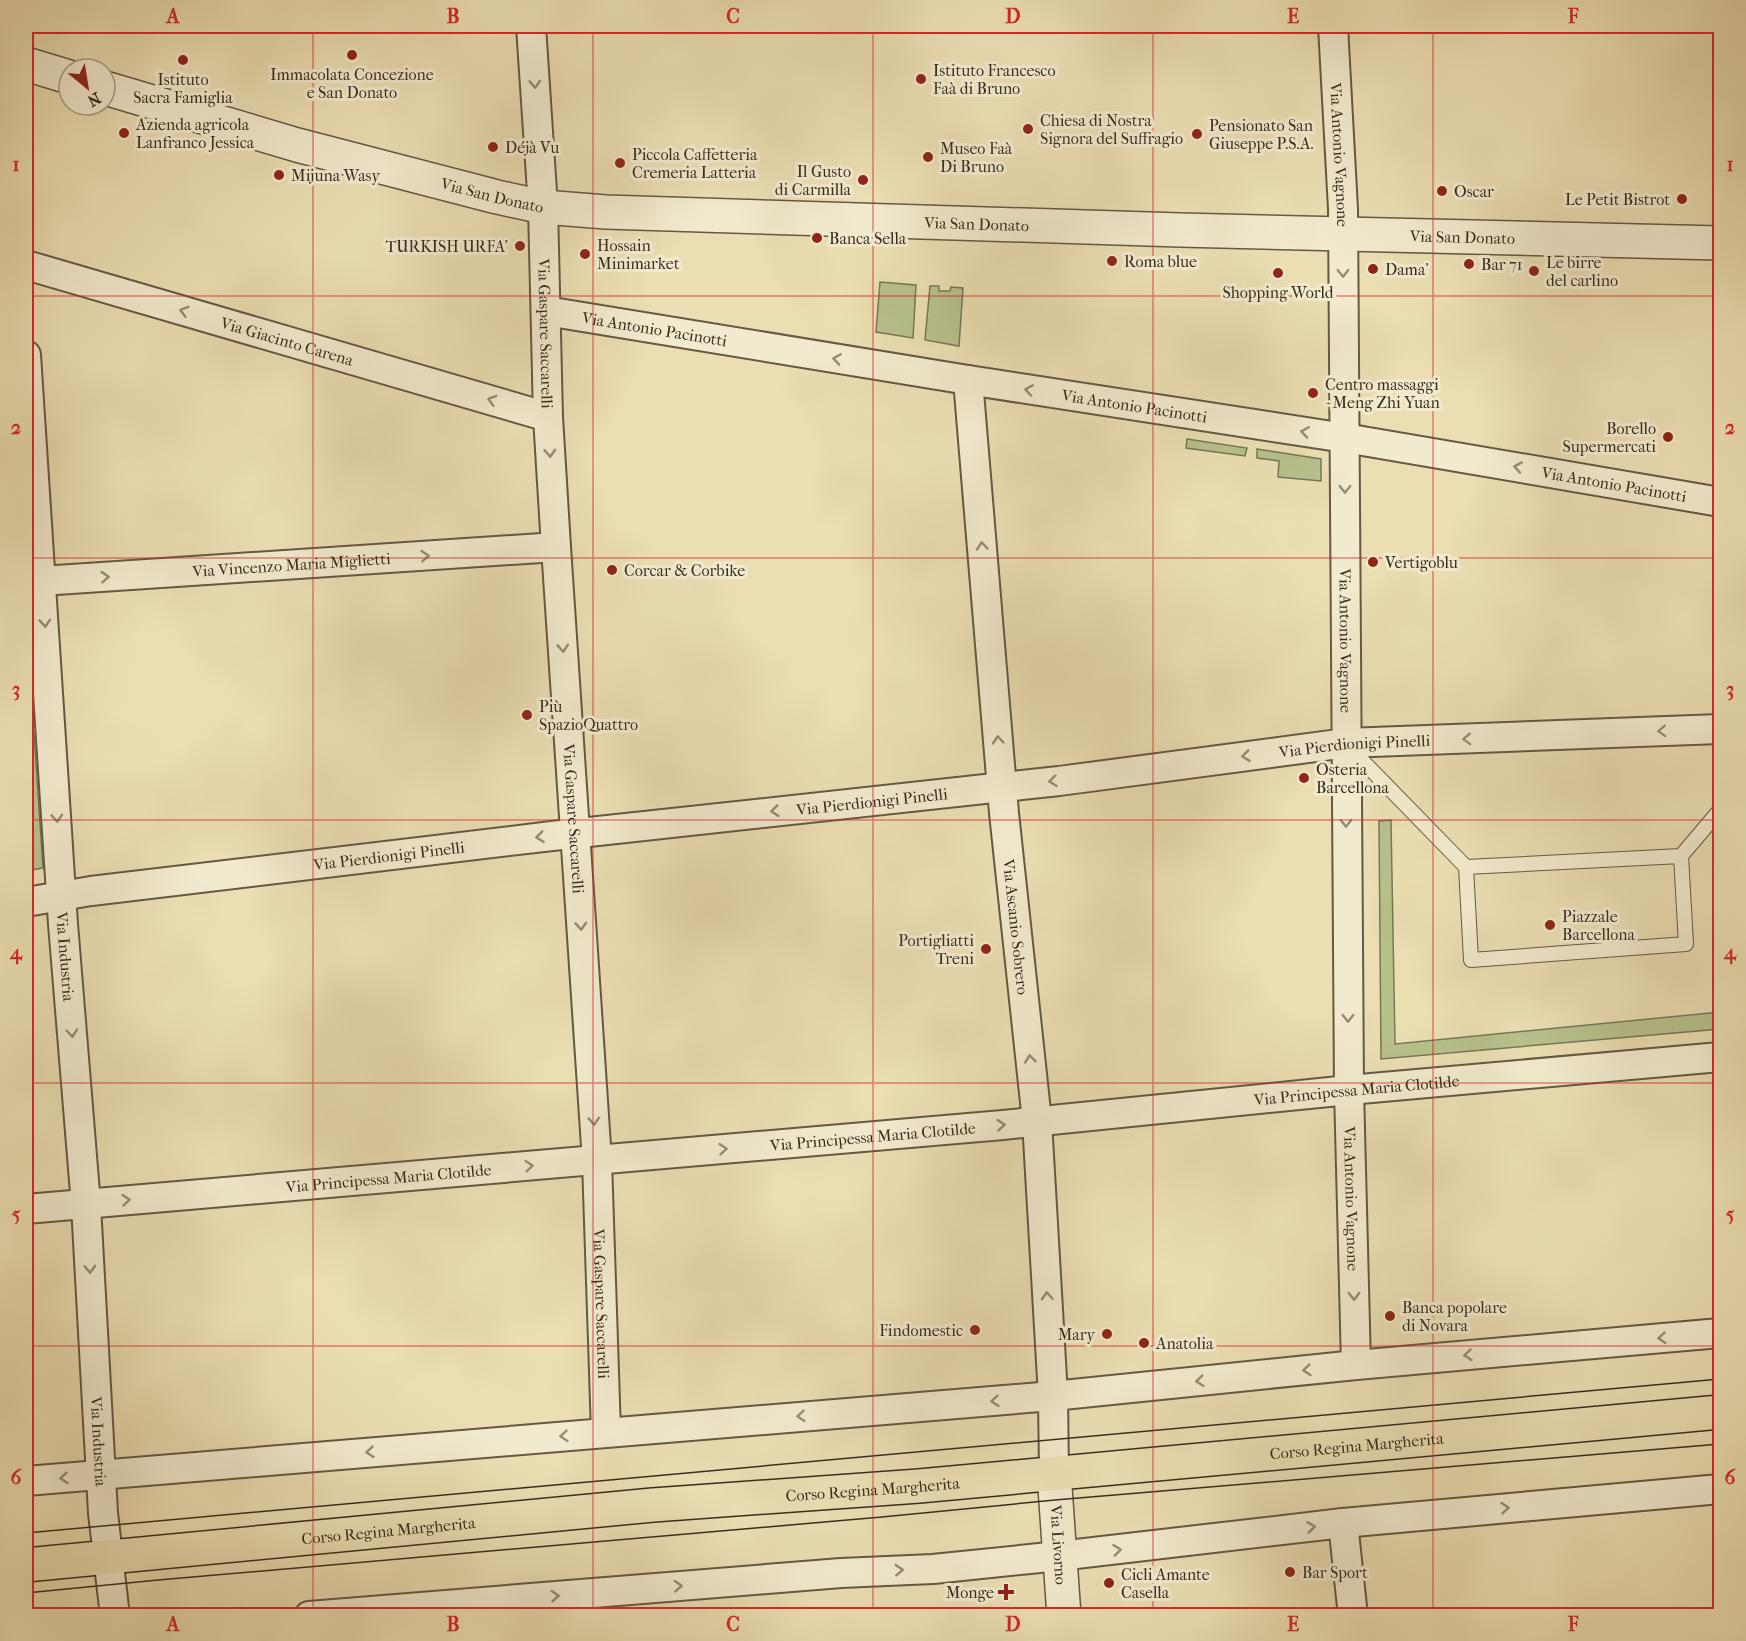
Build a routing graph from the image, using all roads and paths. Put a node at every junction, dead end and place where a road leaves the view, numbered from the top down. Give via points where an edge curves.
1 (531, 26) edge
2 (1333, 26) edge
3 (26, 64) edge
4 (57, 73) edge
5 (117, 92) edge
6 (543, 207) junction
7 (1343, 234) junction
8 (1720, 243) edge
9 (26, 265) edge
10 (546, 311) junction
11 (26, 355) edge
12 (968, 380) junction
13 (548, 417) junction
14 (1345, 438) junction
15 (1720, 502) edge
16 (556, 547) junction
17 (34, 582) edge
18 (1720, 729) edge
19 (1346, 743) junction
20 (1002, 786) junction
21 (1720, 810) edge
22 (575, 833) junction
23 (1682, 856) junction
24 (1466, 867) junction
25 (62, 896) junction
26 (26, 902) edge
27 (1720, 1057) edge
28 (1349, 1090) junction
29 (1037, 1121) junction
30 (597, 1161) junction
31 (86, 1204) junction
32 (26, 1209) edge
33 (1720, 1333) edge
34 (1356, 1365) junction
35 (1053, 1396) junction
36 (1720, 1412) edge
37 (606, 1432) junction
38 (1054, 1473) junction
39 (102, 1475) junction
40 (26, 1481) edge
41 (1720, 1489) edge
42 (1343, 1523) junction
43 (1059, 1556) junction
44 (108, 1558) junction
45 (26, 1565) edge
46 (621, 1603) edge
47 (115, 1616) edge
48 (309, 1616) edge
49 (1064, 1616) edge
50 (1353, 1616) edge

1 -> 6 street, Via Gaspare Saccarelli
2 - 7 street, Via Antonio Vagnone
3 - 4 street
5 - 6 street, Via San Donato via 297,145
6 - 7 street, Via San Donato
6 - 10 street, Via Gaspare Saccarelli
7 - 8 street, Via San Donato
7 -> 14 street, Via Antonio Vagnone
13 -> 9 street, Via Giacinto Carena
12 -> 10 street, Via Antonio Pacinotti
10 - 13 street, Via Gaspare Saccarelli
11 - 17 street, Via Industria
14 -> 12 street, Via Antonio Pacinotti
20 -> 12 street, Via Ascanio Sobrero
13 -> 16 street, Via Gaspare Saccarelli
15 -> 14 street, Via Antonio Pacinotti
14 -> 19 street, Via Antonio Vagnone
17 -> 16 street, Via Vincenzo Maria Miglietti
16 -> 22 street, Via Gaspare Saccarelli
17 -> 25 street, Via Industria
18 -> 19 street, Via Pierdionigi Pinelli
19 -> 20 street, Via Pierdionigi Pinelli
19 - 24 lane
19 -> 28 street, Via Antonio Vagnone
20 -> 22 street, Via Pierdionigi Pinelli
29 -> 20 street, Via Ascanio Sobrero
21 - 23 lane
22 -> 25 street, Via Pierdionigi Pinelli
22 -> 30 street, Via Gaspare Saccarelli
23 - 24 lane
23 - 24 lane via 1686,944 1471,960
25 - 26 street, Via Pierdionigi Pinelli
25 -> 31 street, Via Industria
27 - 28 street, Via Principessa Maria Clotilde
28 - 29 street, Via Principessa Maria Clotilde
28 -> 34 street, Via Antonio Vagnone
30 -> 29 street, Via Principessa Maria Clotilde
35 -> 29 street, Via Ascanio Sobrero
31 -> 30 street, Via Principessa Maria Clotilde
30 - 37 street, Via Gaspare Saccarelli
31 - 32 street, Via Principessa Maria Clotilde
31 -> 39 street, Via Industria
33 -> 34 street
34 -> 35 street
35 -> 37 street
35 - 38 street, Via Ascanio Sobrero
36 - 38 main road, Corso Regina Margherita
37 -> 39 street
38 - 43 street, Via Livorno
38 - 44 main road, Corso Regina Margherita via 641,1507
39 -> 40 street
39 - 44 street, Via Industria
42 -> 41 street
43 -> 42 street
42 - 50 street
46 -> 43 street via 841,1574
43 - 49 street, Via Livorno
44 - 45 main road, Corso Regina Margherita
44 - 47 street, Via Industria
48 -> 46 street

